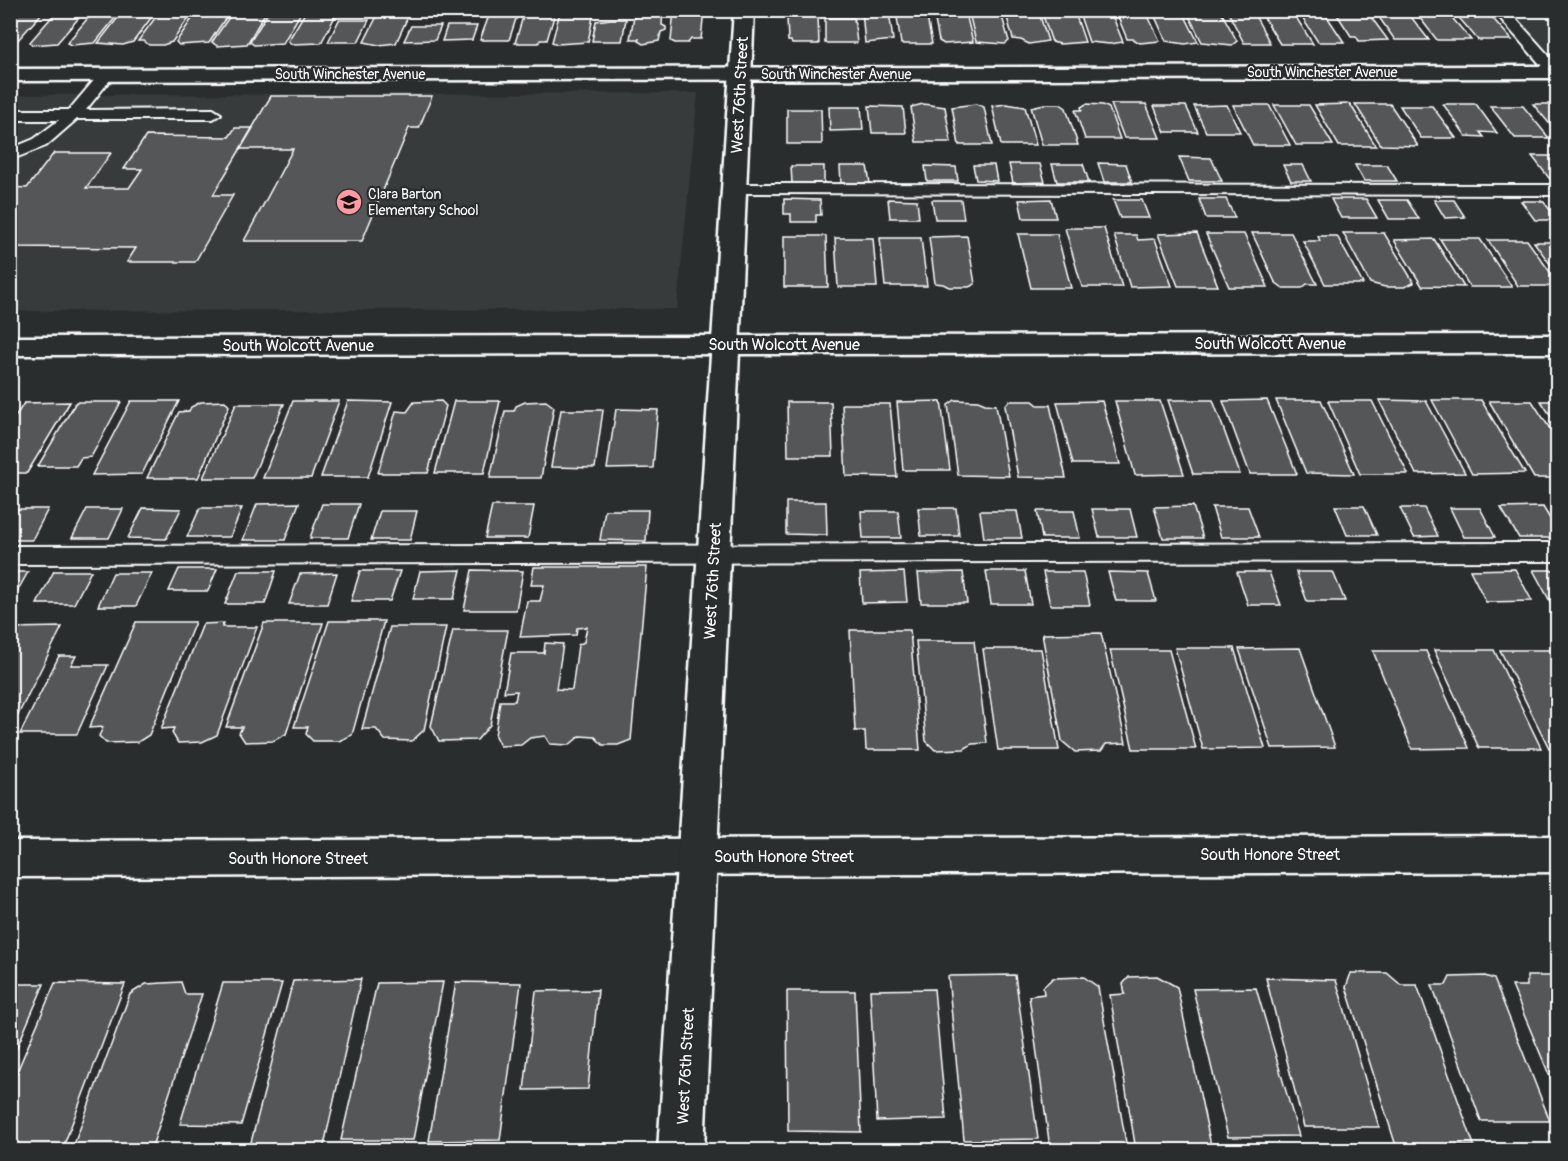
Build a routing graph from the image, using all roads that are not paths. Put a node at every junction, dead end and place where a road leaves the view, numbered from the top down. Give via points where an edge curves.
1 (744, 10) edge
2 (1500, 10) edge
3 (742, 74) junction
4 (1556, 74) edge
5 (10, 75) edge
6 (106, 75) junction
7 (213, 114) dead end
8 (10, 115) edge
9 (74, 115) junction
10 (10, 155) edge
11 (735, 189) junction
12 (1557, 190) edge
13 (1557, 344) edge
14 (726, 345) junction
15 (10, 346) edge
16 (1557, 552) edge
17 (715, 553) junction
18 (10, 555) edge
19 (1557, 854) edge
20 (697, 858) junction
21 (10, 859) edge
22 (681, 1150) edge

1 - 3 street, West 76th Street
2 - 4 lane
3 - 4 street, South Winchester Avenue
3 - 6 street, South Winchester Avenue
3 - 11 street, West 76th Street
5 - 6 street, South Winchester Avenue
6 - 9 lane
7 - 9 lane
8 - 9 lane
9 - 10 lane via 51,137 29,150
11 - 12 lane
11 - 14 street, West 76th Street
13 - 14 street, South Wolcott Avenue
14 - 15 street, South Wolcott Avenue
14 - 17 street, West 76th Street
16 - 17 lane
17 - 18 lane
17 - 20 street, West 76th Street
19 - 20 street, South Honore Street
20 - 21 street, South Honore Street
20 - 22 street, West 76th Street

